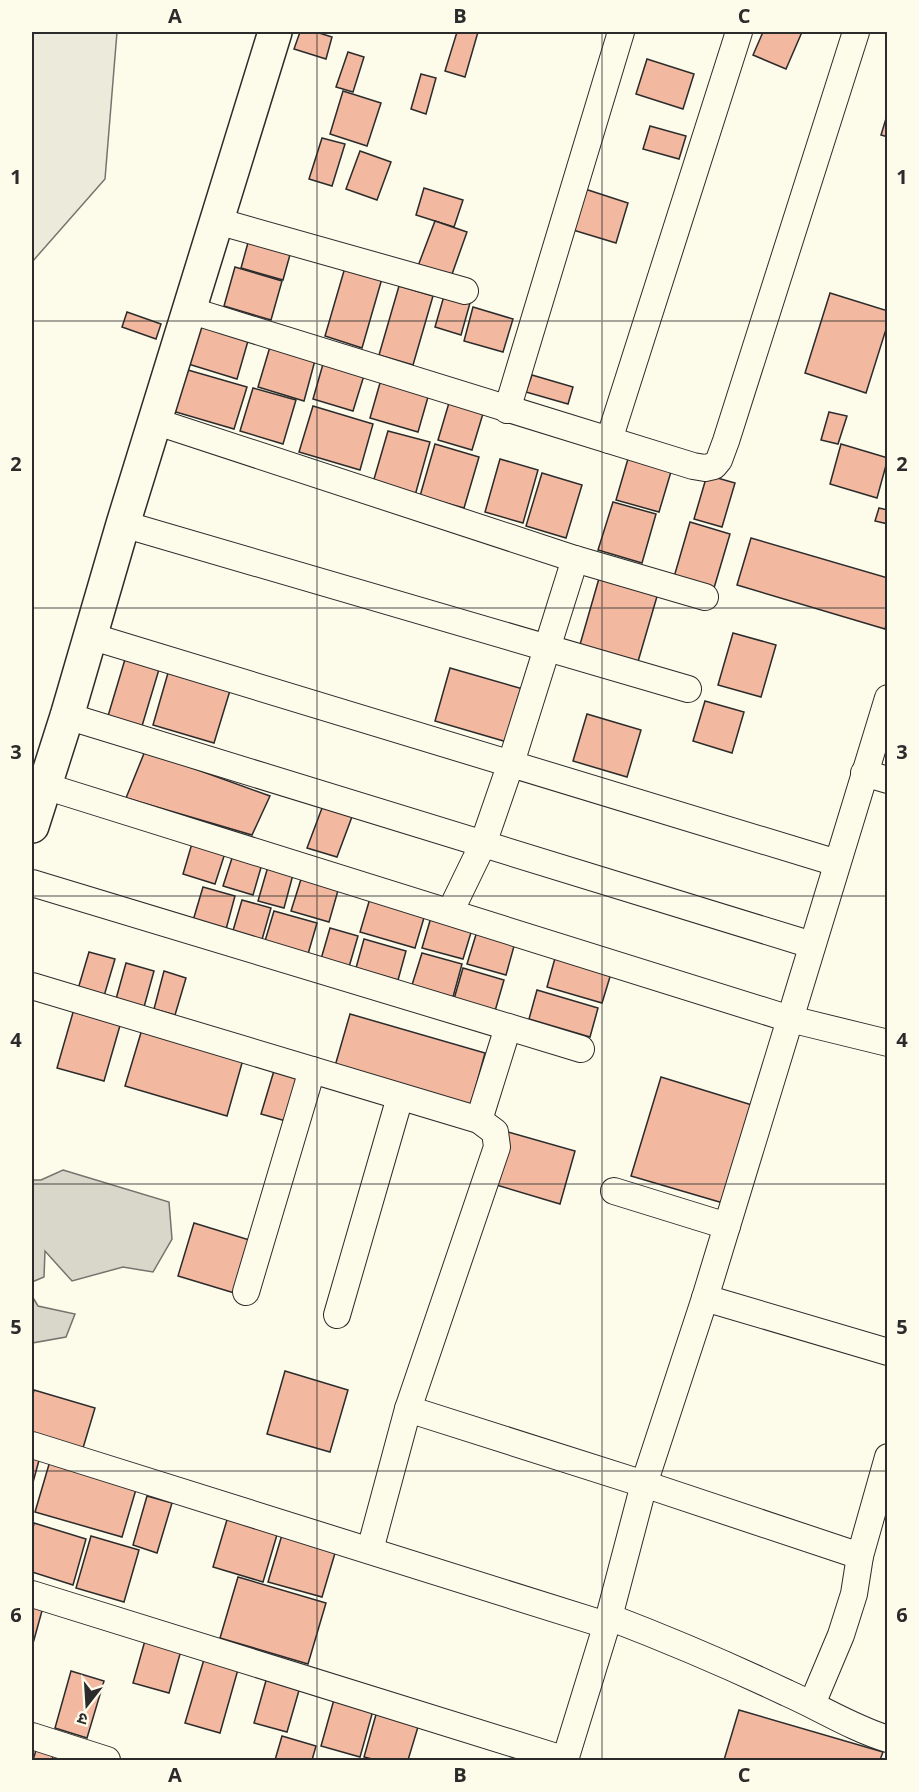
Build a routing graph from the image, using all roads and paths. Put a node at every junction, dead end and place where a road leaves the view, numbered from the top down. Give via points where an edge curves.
1 (275, 32) edge
2 (621, 32) edge
3 (739, 32) edge
4 (855, 32) edge
5 (217, 221) junction
6 (465, 291) dead end
7 (189, 310) junction
8 (507, 410) junction
9 (154, 421) junction
10 (609, 440) junction
11 (123, 524) junction
12 (575, 559) junction
13 (705, 597) dead end
14 (90, 636) junction
15 (546, 648) junction
16 (688, 689) dead end
17 (888, 698) edge
18 (67, 716) junction
19 (511, 764) junction
20 (876, 777) edge
21 (38, 785) edge
22 (32, 826) edge
23 (483, 844) junction
24 (837, 863) junction
25 (32, 883) edge
26 (450, 912) junction
27 (812, 945) junction
28 (32, 986) edge
29 (790, 1019) junction
30 (508, 1028) junction
31 (888, 1043) edge
32 (581, 1049) dead end
33 (312, 1070) junction
34 (400, 1097) junction
35 (479, 1120) junction
36 (614, 1191) dead end
37 (727, 1226) junction
38 (246, 1292) dead end
39 (705, 1298) junction
40 (337, 1315) dead end
41 (888, 1352) edge
42 (408, 1409) junction
43 (32, 1445) edge
44 (888, 1457) edge
45 (644, 1484) junction
46 (872, 1542) edge
47 (370, 1550) junction
48 (32, 1594) edge
49 (607, 1621) junction
50 (812, 1704) junction
51 (32, 1736) edge
52 (888, 1739) edge
53 (565, 1760) edge
54 (107, 1761) edge

1 - 5 street
2 - 8 street
3 - 10 street
4 - 10 street via 719,460 705,468
5 - 6 street
5 - 7 street
7 - 8 street
7 - 9 street
8 - 10 street
9 - 11 street
9 - 12 street
11 - 14 street
11 - 15 street
12 - 13 street
12 - 15 street
14 - 18 street
14 - 19 street
15 - 16 street
15 - 19 street
17 - 20 street
18 - 21 street
18 - 23 street
19 - 23 street
19 - 24 street
20 - 24 street
21 - 22 street
21 - 26 street
23 - 26 street
23 - 27 street
24 - 27 street
25 - 30 street
26 - 29 street
27 - 29 street
28 - 33 street
29 - 31 street
29 - 37 street
30 - 32 street
30 - 35 street
33 - 34 street
33 - 38 street
34 - 35 street
34 - 40 street
35 - 42 street via 495,1132 497,1147
36 - 37 street
37 - 39 street
39 - 41 street
39 - 45 street
42 - 45 street
42 - 47 street
43 - 47 street
44 - 46 street
45 - 46 street
45 - 49 street
46 - 50 street via 841,1635
47 - 49 street
48 - 53 street
49 - 50 street via 702,1653
49 - 53 street
50 - 52 street
51 - 54 street

